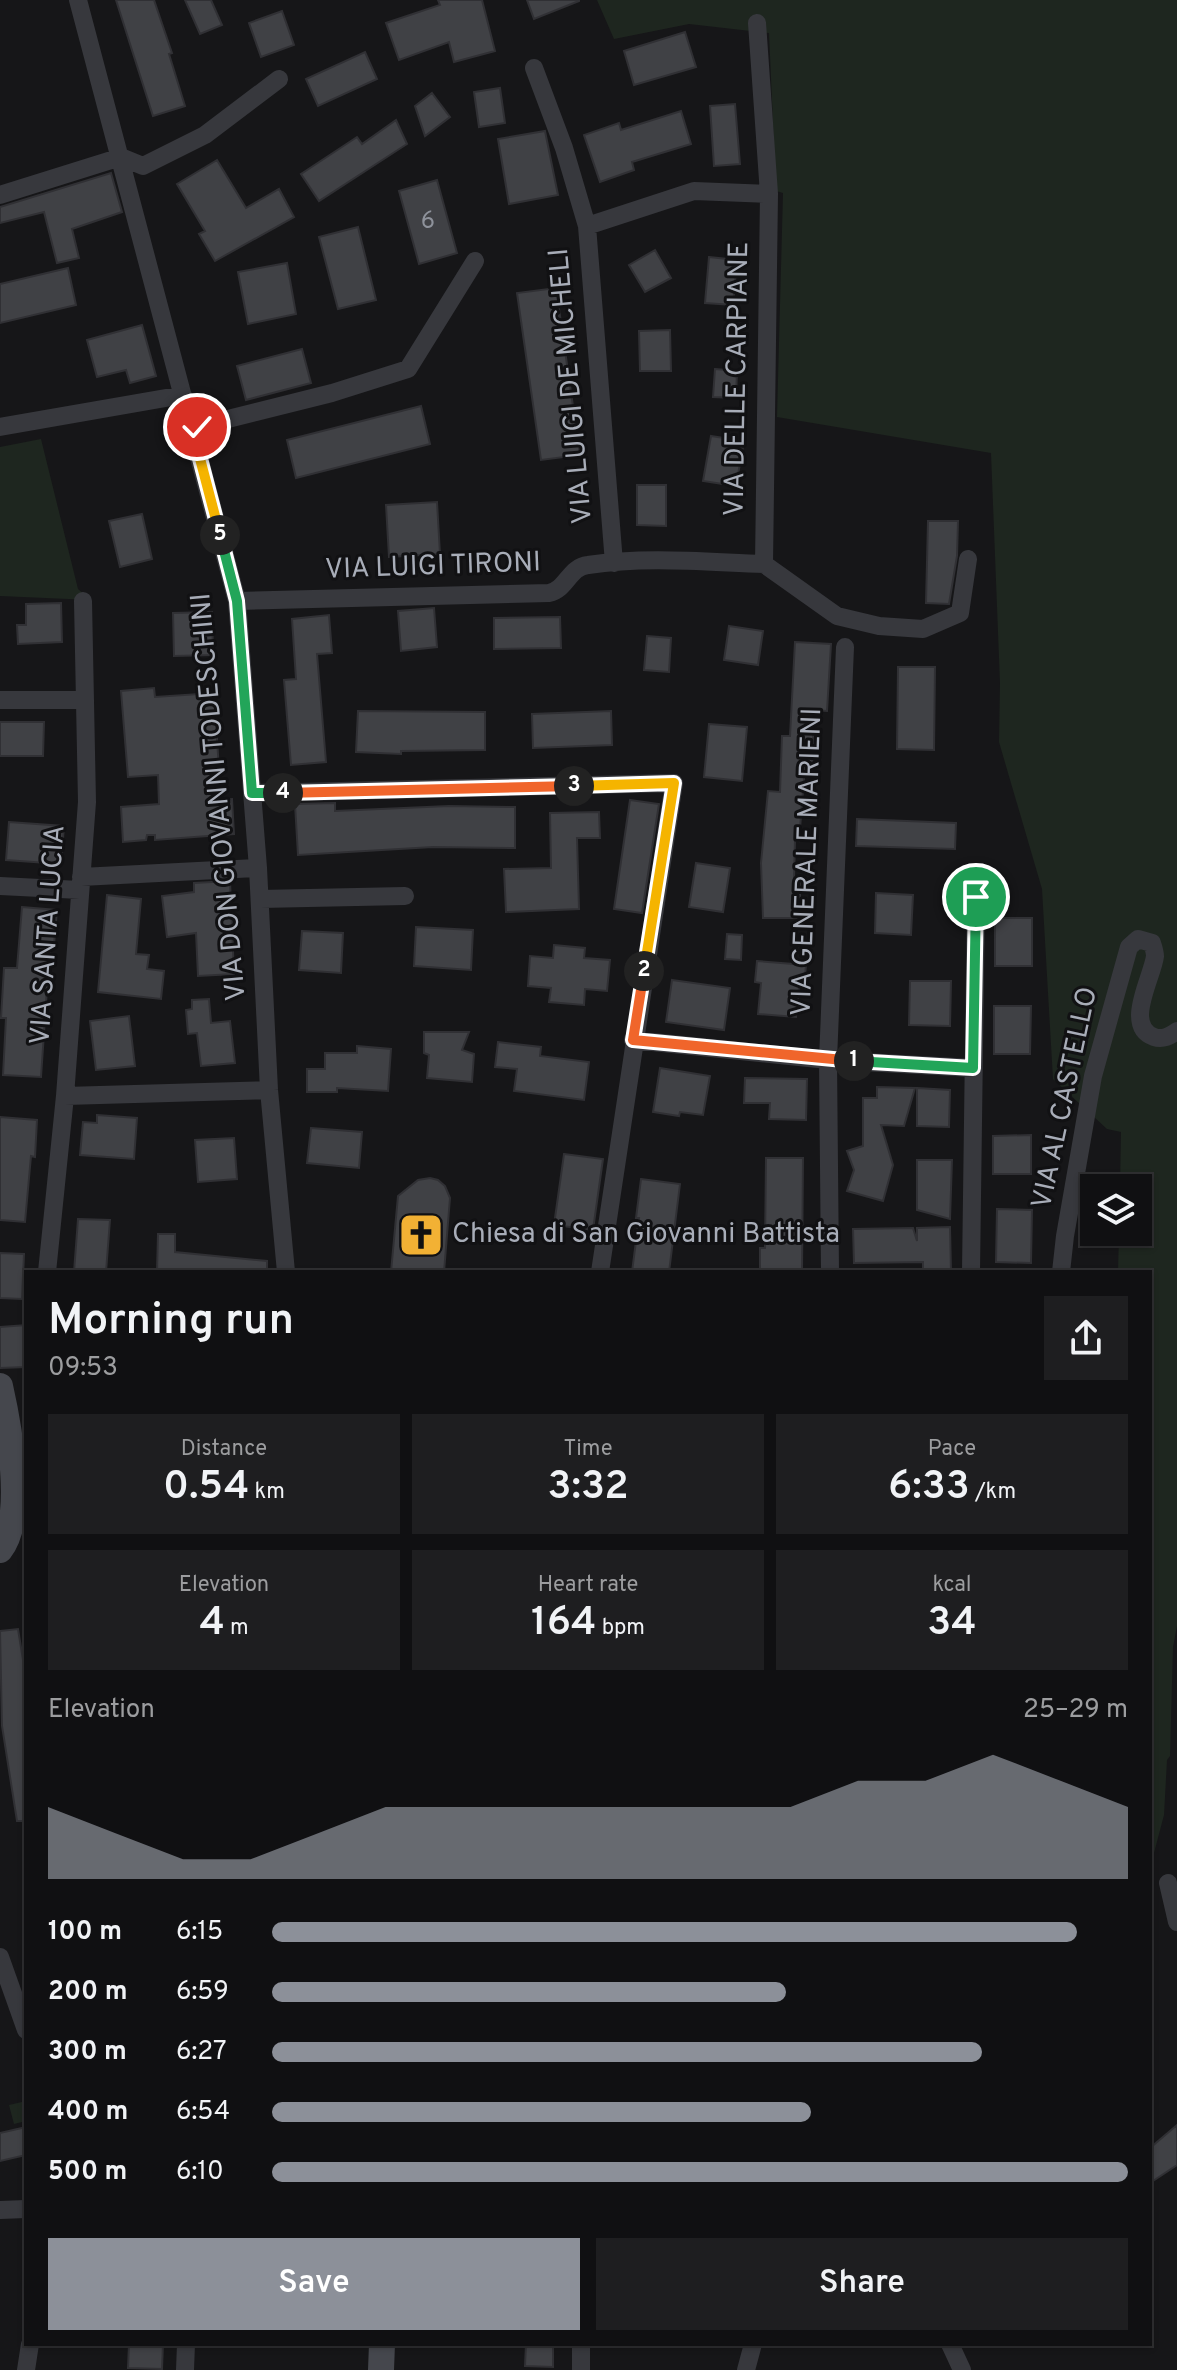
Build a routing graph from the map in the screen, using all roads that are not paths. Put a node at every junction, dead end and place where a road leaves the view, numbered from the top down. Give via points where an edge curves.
1 (78, 0) edge
2 (757, 23) dead end
3 (534, 68) dead end
4 (279, 79) dead end
5 (121, 157) junction
6 (769, 194) junction
7 (0, 195) edge
8 (587, 226) junction
9 (475, 261) dead end
10 (183, 395) junction
11 (0, 427) edge
12 (192, 428) junction
13 (968, 559) dead end
14 (614, 563) junction
15 (764, 564) junction
16 (83, 601) dead end
17 (237, 601) junction
18 (845, 647) dead end
19 (0, 700) edge
20 (85, 700) junction
21 (252, 793) junction
22 (258, 868) junction
23 (80, 884) junction
24 (0, 886) edge
25 (405, 896) dead end
26 (976, 897) dead end
27 (260, 899) junction
28 (1177, 1031) edge
29 (633, 1040) junction
30 (828, 1060) junction
31 (973, 1068) junction
32 (269, 1090) junction
33 (65, 1096) junction
34 (47, 1270) edge
35 (286, 1270) edge
36 (600, 1270) edge
37 (830, 1270) edge
38 (971, 1270) edge
39 (1061, 1270) edge
40 (24, 1383) edge
41 (0, 1386) edge
42 (0, 1550) edge
43 (1168, 1883) dead end
44 (1177, 1922) edge
45 (0, 1957) edge
46 (24, 2024) edge
47 (24, 2209) edge
48 (0, 2210) edge
49 (30, 2346) edge
50 (186, 2346) edge
51 (382, 2346) edge
52 (581, 2346) edge
53 (752, 2346) edge
54 (951, 2346) edge
55 (26, 2370) edge
56 (185, 2370) edge
57 (381, 2370) edge
58 (581, 2370) edge
59 (746, 2370) edge
60 (962, 2370) edge

1 - 5 street, VIA DON GIOVANNI TODESCHINI
2 - 6 street
3 - 8 street
4 - 5 street via 205,135 143,166
5 - 7 street
5 - 10 street, VIA DON GIOVANNI TODESCHINI
6 - 8 street, VIA LUIGI DE MICHELI via 694,191
6 - 15 street, VIA DELLE CARPIANE
8 - 14 street, VIA LUIGI DE MICHELI
9 - 12 street via 408,369
10 - 11 street
10 - 12 street, VIA DON GIOVANNI TODESCHINI
12 - 17 street, VIA DON GIOVANNI TODESCHINI
13 - 15 street via 960,613 923,629 837,616
14 - 15 street, VIA LUIGI TIRONI
14 - 17 street, VIA LUIGI TIRONI via 580,567 549,593
16 - 20 street, VIA SANTA LUCIA
17 - 21 street, VIA DON GIOVANNI TODESCHINI
18 - 30 street, VIA GENERALE MARIENI
19 - 20 street
20 - 23 street, VIA SANTA LUCIA via 87,802
21 - 22 street, VIA DON GIOVANNI TODESCHINI
21 - 29 street via 674,783
22 - 23 street
22 - 27 street, VIA DON GIOVANNI TODESCHINI
23 - 24 street
23 - 33 street, VIA SANTA LUCIA
25 - 27 street
26 - 31 street
27 - 32 street, VIA DON GIOVANNI TODESCHINI
28 - 39 street, VIA AL CASTELLO via 1163,1038 1150,1036 1142,1026 1139,1011 1155,954 1152,943 1138,939 1129,947 1093,1076
29 - 30 street
29 - 36 street
30 - 31 street
30 - 37 street, VIA GENERALE MARIENI
31 - 38 street
32 - 33 street
32 - 35 street, VIA DON GIOVANNI TODESCHINI
33 - 34 street, VIA SANTA LUCIA
40 - 41 street
41 - 42 street via 14,1490 11,1532
43 - 44 street
45 - 46 street
47 - 48 street
49 - 55 street
50 - 56 street
51 - 57 street
52 - 58 street
53 - 59 street
54 - 60 street

